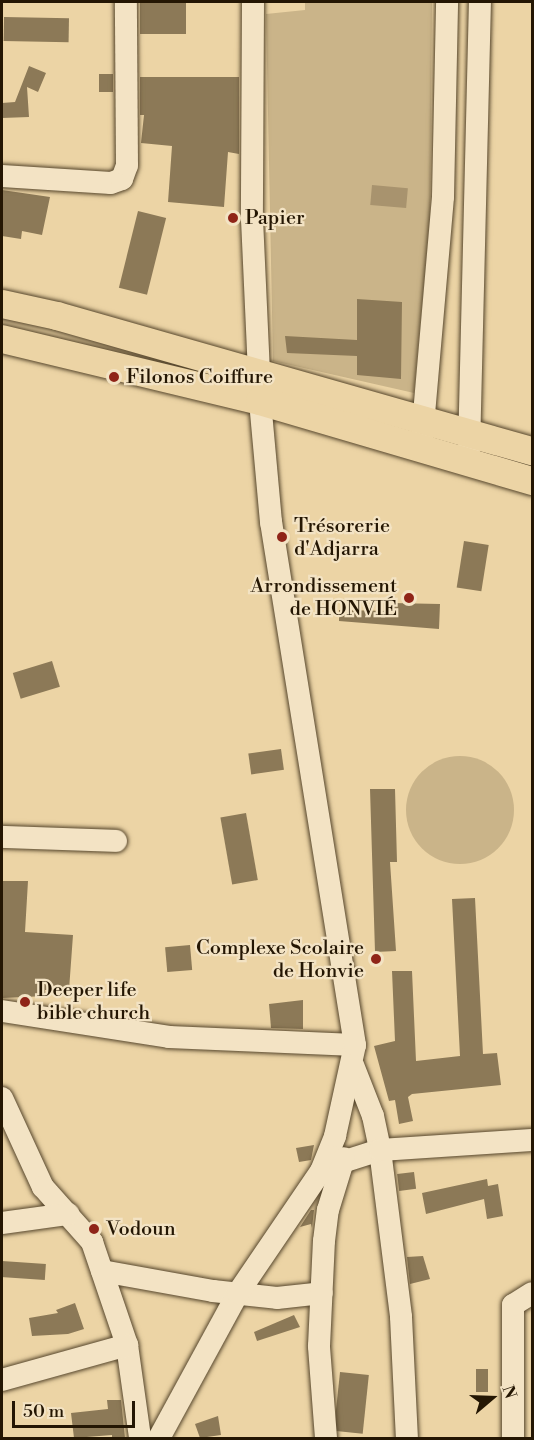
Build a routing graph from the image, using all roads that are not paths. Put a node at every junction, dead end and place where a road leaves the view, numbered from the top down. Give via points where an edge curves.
1 (126, 2) edge
2 (253, 2) edge
3 (447, 2) edge
4 (480, 2) edge
5 (2, 177) edge
6 (443, 197) junction
7 (476, 197) junction
8 (2, 304) edge
9 (2, 339) edge
10 (260, 388) junction
11 (422, 436) junction
12 (469, 450) junction
13 (532, 451) edge
14 (532, 481) edge
15 (2, 837) edge
16 (116, 841) dead end
17 (2, 1011) edge
18 (354, 1055) junction
19 (2, 1098) edge
20 (532, 1140) edge
21 (380, 1150) junction
22 (345, 1158) junction
23 (321, 1172) junction
24 (68, 1214) junction
25 (2, 1223) edge
26 (102, 1271) junction
27 (238, 1293) junction
28 (322, 1293) junction
29 (532, 1293) edge
30 (127, 1345) junction
31 (2, 1380) edge
32 (140, 1438) edge
33 (159, 1438) edge
34 (326, 1438) edge
35 (407, 1438) edge
36 (513, 1438) edge

1 - 5 street via 127,165 122,179 111,183
2 - 10 street via 252,219
3 - 6 street
4 - 7 street
6 - 7 street
6 - 11 street
7 - 12 street
8 - 10 main road via 57,316
9 - 10 main road
10 - 11 main road
10 - 18 street via 271,522
11 - 12 main road
12 - 13 main road
12 - 14 main road
15 - 16 street
17 - 18 street via 169,1037
18 - 21 street
18 - 23 street
19 - 24 street via 43,1187
20 - 21 street
21 - 22 street
21 - 35 street via 401,1317
22 - 23 street
22 - 28 street via 328,1210
23 - 27 street
24 - 25 street
24 - 26 street via 92,1242
26 - 27 street
26 - 30 street
27 - 28 street via 278,1298
27 - 33 street
28 - 34 street via 319,1346
29 - 36 street via 513,1305
30 - 31 street
30 - 32 street

